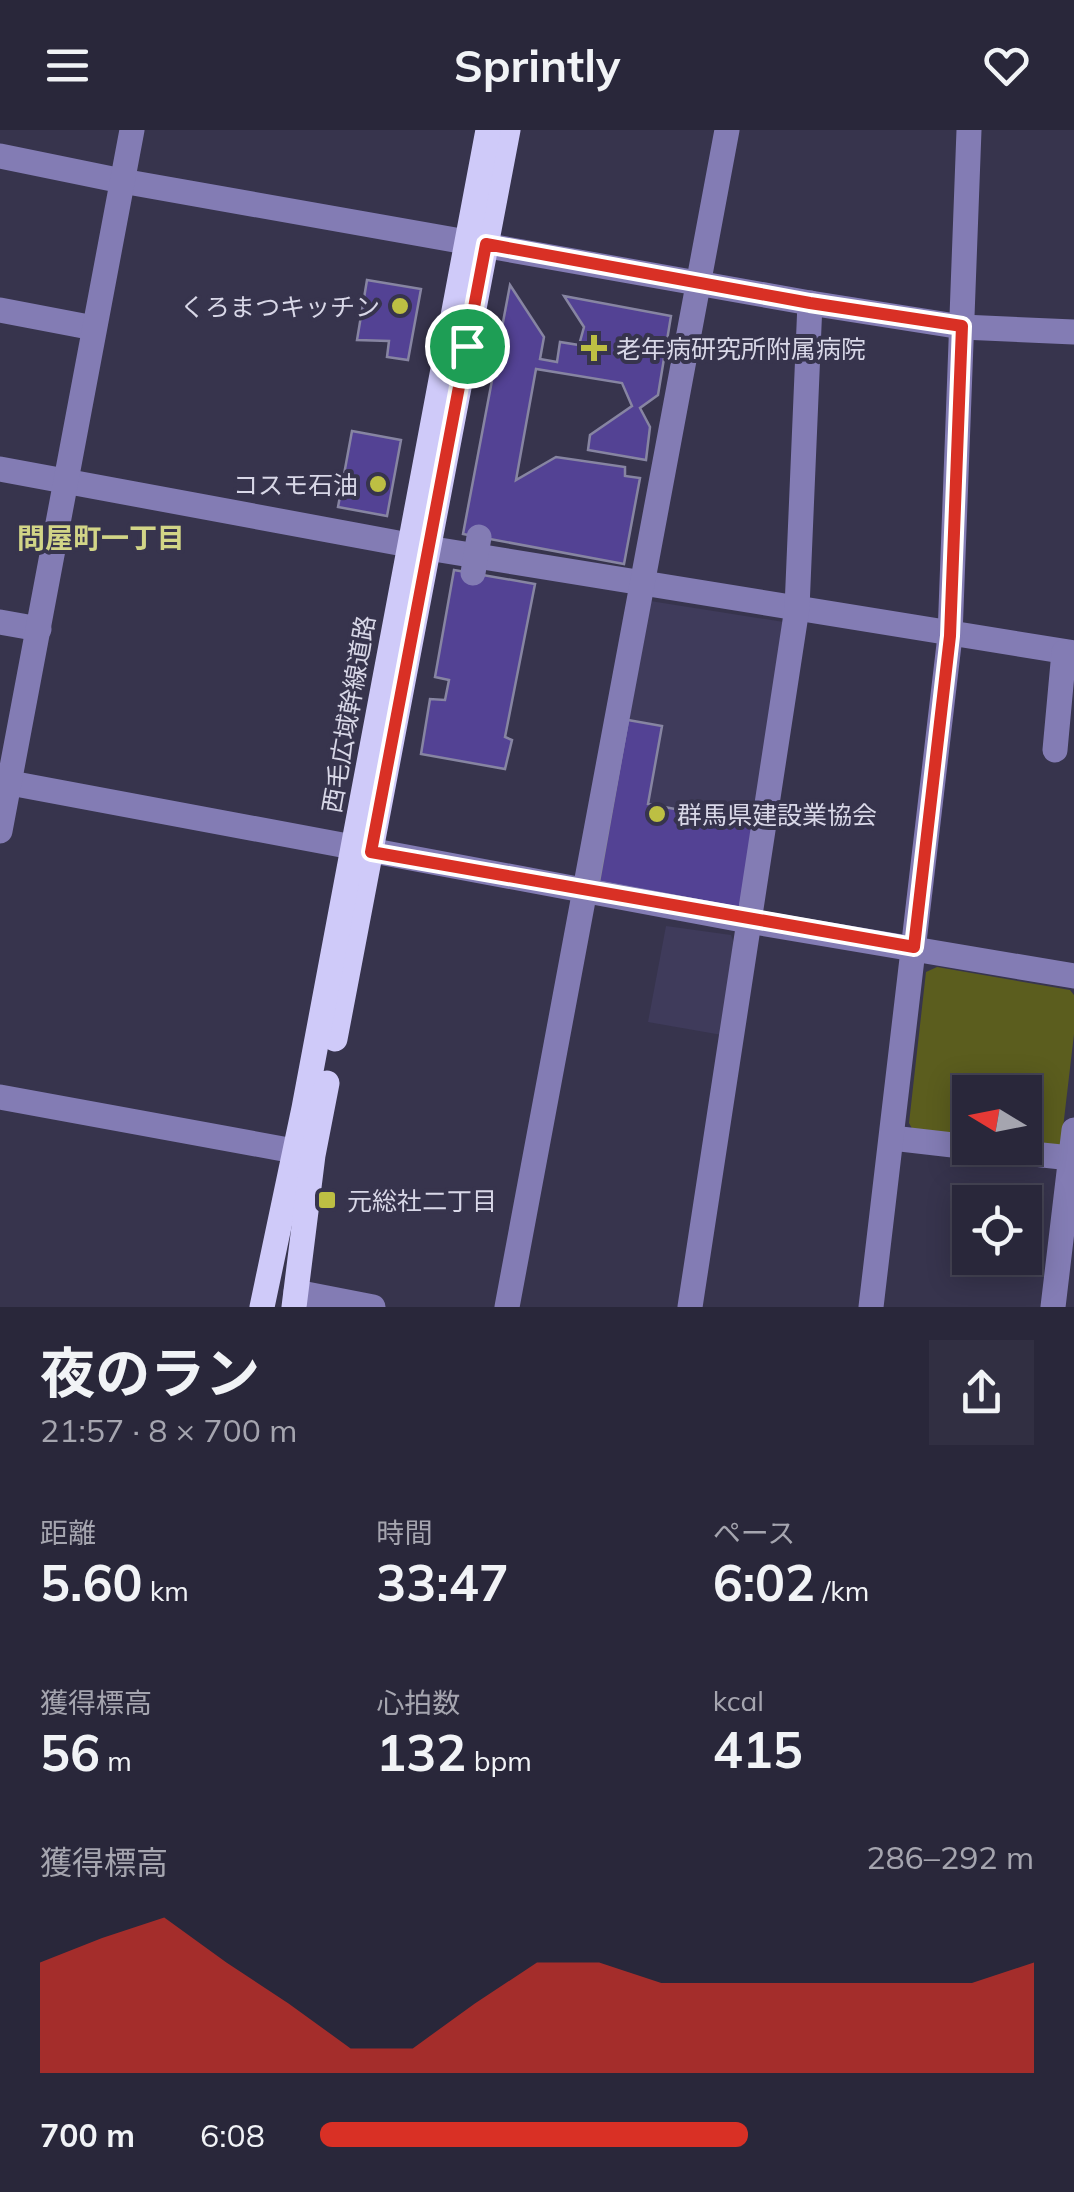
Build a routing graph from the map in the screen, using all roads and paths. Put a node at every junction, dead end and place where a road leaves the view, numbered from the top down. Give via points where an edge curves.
1 (132, 130) edge
2 (488, 130) edge
3 (508, 130) edge
4 (727, 130) edge
5 (970, 130) edge
6 (0, 156) edge
7 (122, 181) junction
8 (477, 243) junction
9 (698, 281) junction
10 (810, 303) junction
11 (0, 310) edge
12 (962, 326) junction
13 (94, 328) junction
14 (1074, 332) edge
15 (0, 468) edge
16 (66, 482) junction
17 (479, 537) dead end
18 (419, 547) junction
19 (472, 573) dead end
20 (641, 584) junction
21 (797, 608) junction
22 (0, 622) edge
23 (38, 629) junction
24 (950, 636) junction
25 (1069, 652) edge
26 (1055, 750) dead end
27 (5, 782) edge
28 (0, 831) edge
29 (362, 850) junction
30 (584, 890) junction
31 (748, 920) junction
32 (914, 947) junction
33 (1074, 976) edge
34 (0, 1097) edge
35 (1074, 1130) edge
36 (892, 1138) junction
37 (952, 1145) edge
38 (294, 1151) junction
39 (1042, 1155) edge
40 (1071, 1158) junction
41 (295, 1300) edge
42 (262, 1307) edge
43 (373, 1307) edge
44 (506, 1307) edge
45 (690, 1307) edge
46 (871, 1307) edge
47 (1053, 1307) edge

1 - 7 street
2 - 8 main road, 西毛広域幹線道路
3 - 8 main road, 西毛広域幹線道路
4 - 9 street
5 - 12 street
6 - 7 street
7 - 8 street
7 - 13 street
8 - 9 street
8 - 18 main road, 西毛広域幹線道路
9 - 10 street
9 - 20 street
10 - 12 street
10 - 21 street
11 - 13 street
12 - 14 street
12 - 24 street
13 - 16 street
15 - 16 street
16 - 18 street
16 - 23 street
17 - 19 street, bridge
18 - 20 street
18 - 29 main road, 西毛広域幹線道路
20 - 21 street
20 - 30 street
21 - 24 street
21 - 31 street
22 - 23 street
23 - 27 street
24 - 25 street
24 - 32 street
25 - 26 street
27 - 28 street
27 - 29 street
29 - 30 street
29 - 38 main road, 西毛広域幹線道路
29 - 41 main road, 西毛広域幹線道路
30 - 31 street
30 - 44 street
31 - 32 street
31 - 45 street
32 - 33 street
32 - 36 street
34 - 38 street
35 - 40 street
36 - 37 street
36 - 46 street
38 - 42 main road, 西毛広域幹線道路
39 - 40 street
40 - 47 street
41 - 43 street

